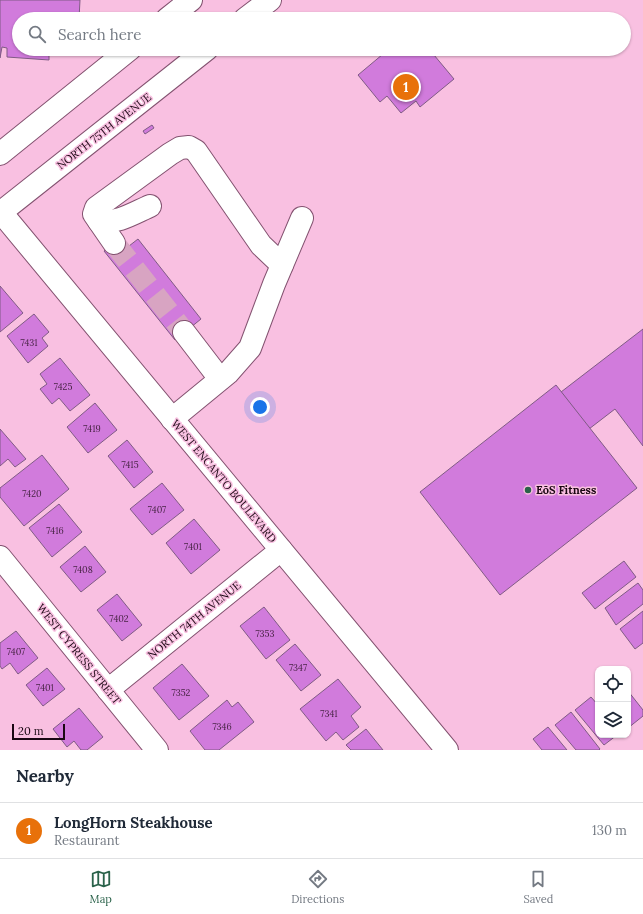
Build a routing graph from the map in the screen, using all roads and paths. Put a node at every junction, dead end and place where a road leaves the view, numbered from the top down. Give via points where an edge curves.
1 (191, 0) edge
2 (270, 0) edge
3 (176, 12) edge
4 (255, 12) edge
5 (121, 56) edge
6 (198, 56) edge
7 (0, 154) edge
8 (150, 206) dead end
9 (0, 212) edge
10 (302, 218) dead end
11 (99, 221) junction
12 (114, 243) tunnel mouth
13 (282, 264) junction
14 (184, 332) tunnel mouth
15 (220, 379) junction
16 (172, 419) junction
17 (281, 550) junction
18 (0, 557) edge
19 (108, 690) junction
20 (158, 750) edge
21 (447, 750) edge

1 - 3 street
2 - 4 street
5 - 7 street
6 - 9 street, NORTH 75TH AVENUE
8 - 11 street via 122,218 107,222
9 - 16 street, WEST ENCANTO BOULEVARD
10 - 13 street
11 - 12 street
11 - 13 street via 94,214 96,208 170,154 180,148 189,147 196,152 261,245
13 - 15 street via 250,348
14 - 15 street
15 - 16 street
16 - 17 street, WEST ENCANTO BOULEVARD
17 - 19 street, NORTH 74TH AVENUE
17 - 21 street, WEST ENCANTO BOULEVARD
18 - 19 street, WEST CYPRESS STREET
19 - 20 street, WEST CYPRESS STREET

